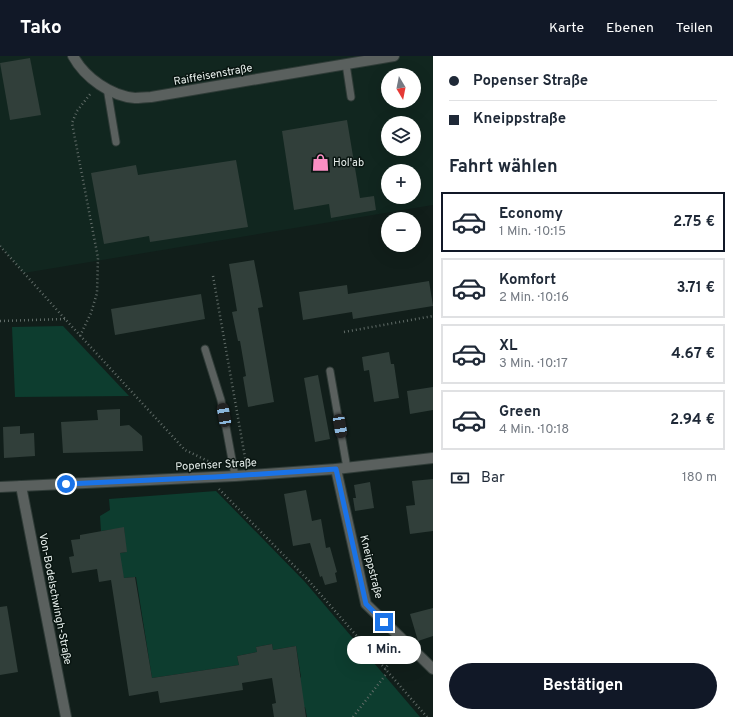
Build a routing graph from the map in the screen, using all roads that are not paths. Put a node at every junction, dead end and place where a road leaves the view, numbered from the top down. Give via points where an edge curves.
1 (73, 56) edge
2 (394, 56) edge
3 (346, 64) junction
4 (102, 86) junction
5 (351, 97) dead end
6 (116, 142) dead end
7 (205, 349) dead end
8 (330, 371) dead end
9 (433, 458) edge
10 (348, 468) junction
11 (336, 469) junction
12 (234, 476) junction
13 (21, 486) junction
14 (0, 487) edge
15 (433, 669) edge
16 (66, 717) edge

1 - 4 street, Raiffeisenstraße via 88,76
2 - 3 street, Raiffeisenstraße
3 - 4 street, Raiffeisenstraße via 151,97 135,98 118,94
3 - 5 lane
4 - 6 lane
7 - 12 lane via 221,400
8 - 10 lane
9 - 10 street, Popenser Straße
10 - 11 street, Popenser Straße
11 - 12 street, Popenser Straße
11 - 15 street, Kneippstraße via 366,604
12 - 13 street, Popenser Straße
13 - 14 street, Popenser Straße
13 - 16 street, Von-Bodelschwingh-Straße

